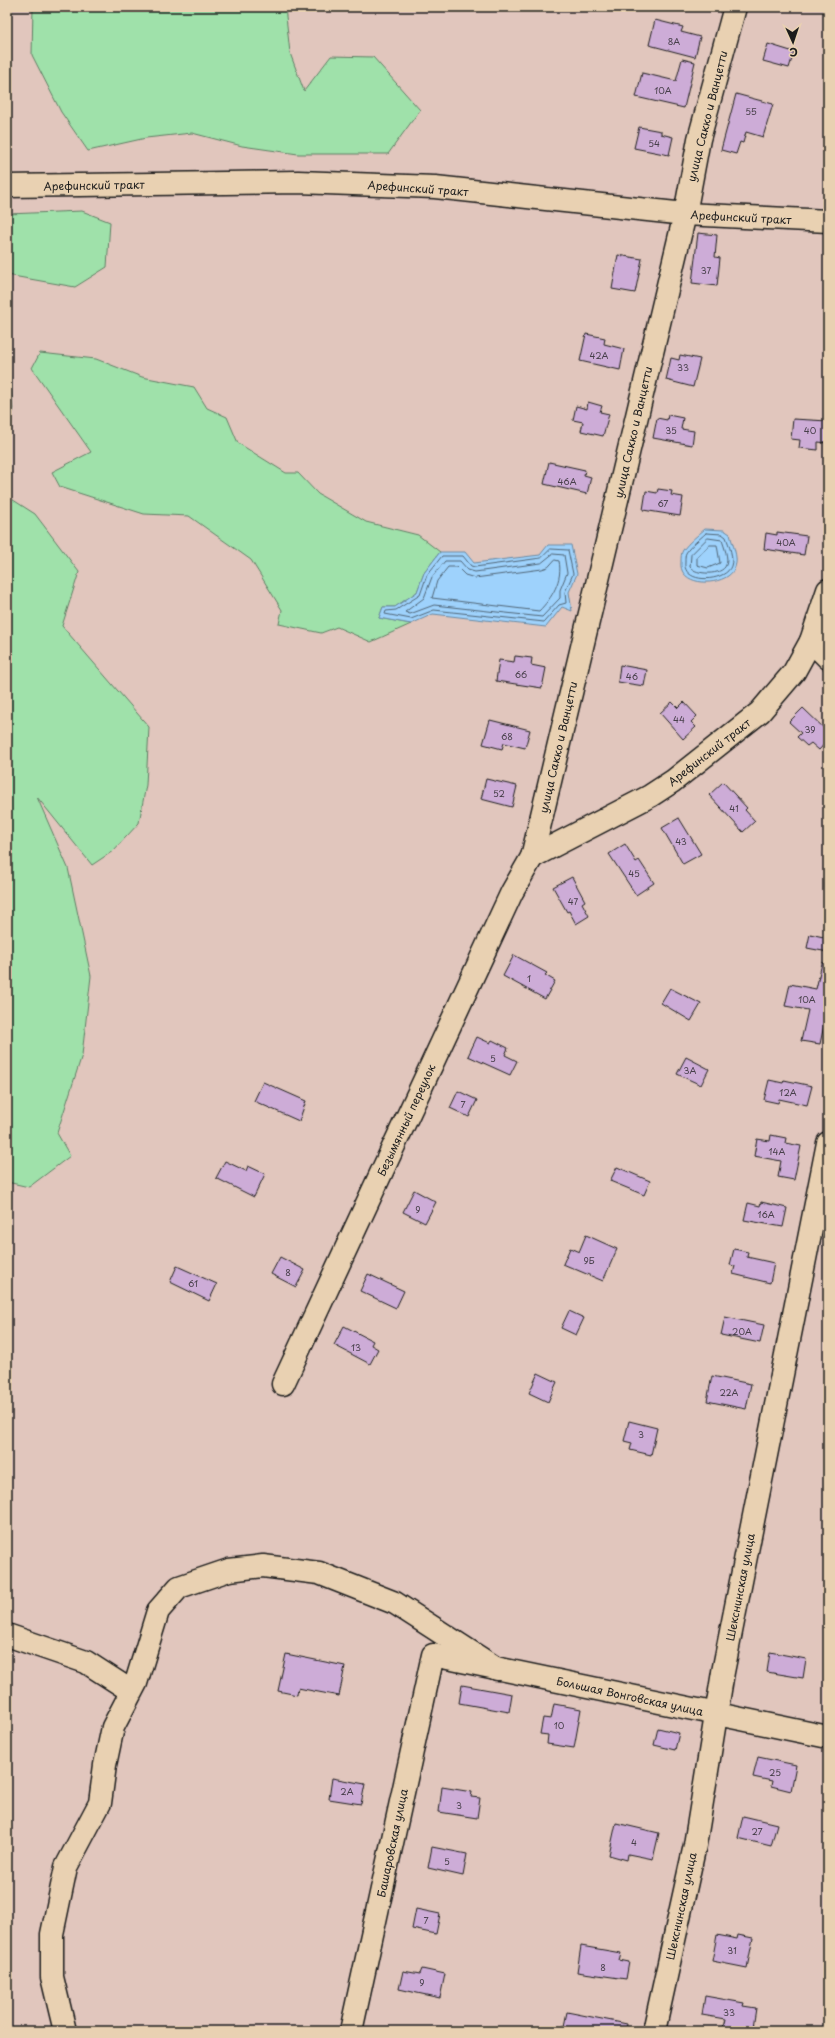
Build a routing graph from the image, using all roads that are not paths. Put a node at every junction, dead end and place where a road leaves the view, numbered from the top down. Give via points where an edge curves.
1 (735, 7) edge
2 (7, 186) edge
3 (685, 214) junction
4 (828, 221) edge
5 (828, 590) edge
6 (812, 641) junction
7 (828, 658) edge
8 (532, 857) junction
9 (828, 1143) edge
10 (283, 1384) dead end
11 (7, 1635) edge
12 (433, 1655) joint
13 (497, 1668) junction
14 (131, 1691) junction
15 (717, 1714) junction
16 (828, 1737) edge
17 (64, 2031) edge
18 (351, 2031) edge
19 (654, 2031) edge

1 - 3 street, улица Сакко и Ванцетти via 700,139
2 - 3 street, Арефинский тракт via 298,182 435,187
3 - 4 street, Арефинский тракт
3 - 8 street, улица Сакко и Ванцетти
5 - 6 street, Арефинский тракт
6 - 7 street
6 - 8 street, Арефинский тракт via 778,693 738,731 650,796
8 - 10 street, Безымянный переулок via 512,892
9 - 15 street, Шекснинская улица via 724,1664
11 - 14 street via 86,1662
12 - 13 street, Большая Вонговская улица
12 - 18 street, Башаровская улица
13 - 14 street via 395,1602 318,1573 263,1566 229,1570 179,1587 158,1611 136,1683
13 - 15 street, Большая Вонговская улица
14 - 17 street via 113,1727 100,1803 66,1867 52,1934 52,1976
15 - 16 street, Большая Вонговская улица
15 - 19 street, Шекснинская улица via 695,1845

